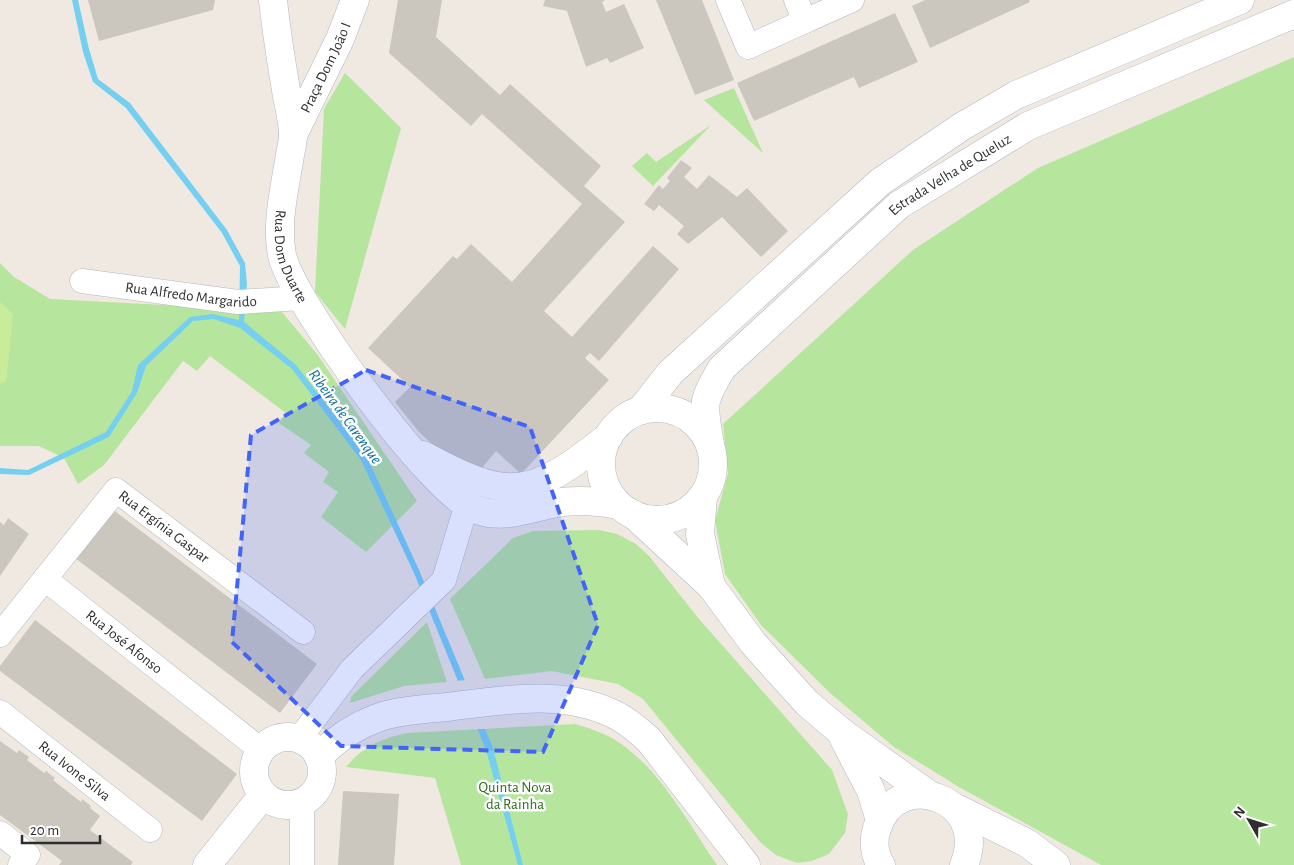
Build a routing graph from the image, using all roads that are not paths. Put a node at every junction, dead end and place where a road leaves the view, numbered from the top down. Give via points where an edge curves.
1 (273, 0) edge
2 (355, 0) edge
3 (728, 0) edge
4 (852, 0) edge
5 (1240, 0) edge
6 (801, 10) edge
7 (1294, 14) edge
8 (293, 135) junction
9 (82, 281) dead end
10 (301, 298) junction
11 (641, 410) junction
12 (609, 436) junction
13 (710, 444) junction
14 (406, 445) junction
15 (703, 496) junction
16 (466, 507) junction
17 (626, 510) junction
18 (45, 579) junction
19 (711, 586) junction
20 (303, 632) dead end
21 (0, 635) edge
22 (0, 712) edge
23 (840, 731) junction
24 (309, 747) junction
25 (261, 750) junction
26 (263, 794) junction
27 (928, 794) junction
28 (302, 802) junction
29 (956, 808) junction
30 (150, 830) dead end
31 (0, 833) edge
32 (875, 849) edge
33 (20, 865) edge
34 (206, 865) edge
35 (302, 865) edge
36 (746, 865) edge
37 (964, 865) edge
38 (1056, 865) edge

1 - 8 main road, Rua Dom Duarte
2 - 8 main road, Praça Dom João I via 340,39
3 - 6 street via 748,47
4 - 6 street
5 - 11 main road via 1016,95 896,171 670,372
7 - 13 main road, Estrada Velha de Queluz via 1028,126 899,205 722,368 707,392 704,406
8 - 10 main road, Rua Dom Duarte via 280,228 287,272
9 - 10 street, Rua Alfredo Margarido via 238,302
10 - 14 main road, Rua Dom Duarte via 357,381
11 - 12 main road via 617,424
11 - 13 main road via 675,410 690,417
12 - 14 main road, Rua Dom Duarte via 578,460 535,485 512,489 492,486 456,473
12 - 17 main road via 602,454 602,472 608,490
13 - 15 main road via 711,480
14 - 16 main road, Rua Dom Duarte via 441,485
15 - 17 main road via 686,512 663,520 648,519
15 - 19 main road via 700,534
16 - 17 main road, Rua Dom Duarte via 498,514 517,513 552,503 597,501
16 - 24 street via 444,580 352,669
17 - 19 main road
18 - 20 street, Rua Ergínia Gaspar via 116,490
18 - 21 street
18 - 25 street, Rua José Afonso
19 - 23 main road via 752,643 807,703
22 - 30 street, Rua Ivone Silva
23 - 27 main road
23 - 32 main road via 871,790
24 - 25 main road via 291,736 274,739
24 - 28 main road via 322,777 318,787
24 - 36 main road via 383,716 413,711 514,699 549,699 583,704 609,712 631,724 649,740
25 - 26 main road via 254,768
26 - 28 main road via 286,805
26 - 34 main road
27 - 29 main road
27 - 32 main road via 905,797 895,803
28 - 35 street
29 - 37 main road via 966,821 970,837
29 - 38 main road via 1027,843
31 - 33 street via 28,855

